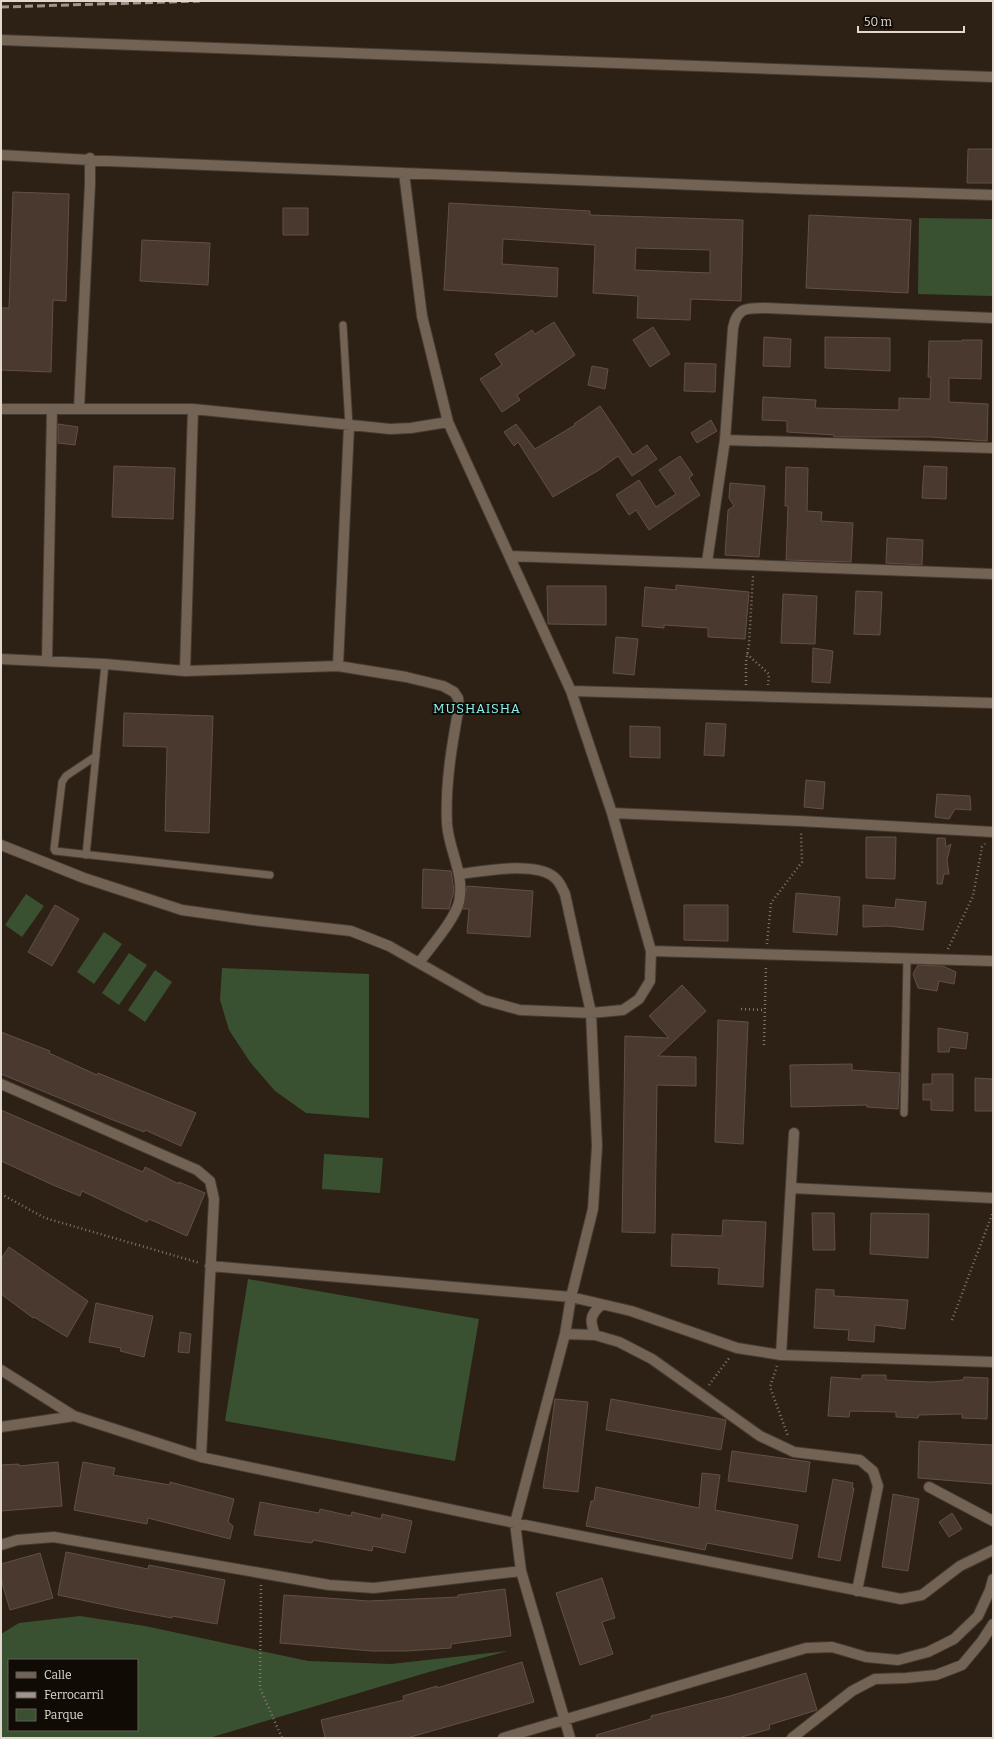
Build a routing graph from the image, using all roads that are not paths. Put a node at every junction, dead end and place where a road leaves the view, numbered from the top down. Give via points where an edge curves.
1 (1, 40) edge
2 (993, 77) edge
3 (1, 155) edge
4 (90, 158) junction
5 (404, 173) junction
6 (993, 195) edge
7 (993, 318) edge
8 (343, 325) dead end
9 (1, 409) edge
10 (79, 409) junction
11 (193, 409) junction
12 (52, 410) junction
13 (448, 422) junction
14 (349, 426) junction
15 (725, 440) junction
16 (993, 448) edge
17 (510, 556) junction
18 (707, 562) junction
19 (993, 574) edge
20 (1, 659) edge
21 (47, 661) junction
22 (105, 664) junction
23 (338, 666) junction
24 (185, 671) junction
25 (571, 691) junction
26 (993, 703) edge
27 (96, 756) junction
28 (612, 813) junction
29 (993, 832) edge
30 (1, 845) edge
31 (86, 855) junction
32 (460, 874) junction
33 (270, 875) dead end
34 (651, 951) junction
35 (908, 959) junction
36 (993, 961) edge
37 (418, 963) junction
38 (591, 1013) junction
39 (1, 1084) edge
40 (904, 1113) dead end
41 (794, 1133) dead end
42 (791, 1188) junction
43 (993, 1198) edge
44 (210, 1266) junction
45 (570, 1297) junction
46 (601, 1305) junction
47 (565, 1334) junction
48 (595, 1335) junction
49 (781, 1355) junction
50 (993, 1362) edge
51 (1, 1370) edge
52 (74, 1416) junction
53 (1, 1427) edge
54 (201, 1457) junction
55 (929, 1487) dead end
56 (993, 1521) edge
57 (515, 1523) junction
58 (1, 1545) edge
59 (993, 1550) edge
60 (521, 1572) junction
61 (993, 1579) edge
62 (857, 1590) junction
63 (993, 1624) edge
64 (564, 1720) junction
65 (503, 1738) edge
66 (570, 1738) edge
67 (792, 1738) edge

1 - 2 street
3 - 4 street
4 - 5 street
4 - 10 street
5 - 6 street
5 - 13 street via 422,316
7 - 15 street via 766,308 749,308 741,311 735,318 733,328
8 - 14 lane
9 - 12 street
10 - 11 street
10 - 12 street
11 - 14 street
11 - 24 street
12 - 21 street
13 - 14 street via 390,429
13 - 17 street
14 - 23 street
15 - 16 street
15 - 18 street
17 - 18 street
17 - 25 street
18 - 19 street via 754,566
20 - 21 street
21 - 22 street
22 - 24 street
22 - 27 lane
23 - 24 street
23 - 32 street via 443,686 454,692 458,698 448,789 447,825 452,852
25 - 26 street
25 - 28 street
27 - 31 lane
27 - 31 lane via 66,776 62,782 54,849 58,852
28 - 29 street
28 - 34 street
30 - 37 street via 84,878 182,910 351,931 389,946
31 - 33 lane
32 - 37 street via 457,906 440,935
32 - 38 street via 488,870 536,869 554,877 565,894
34 - 35 street
34 - 38 street via 650,981 639,999 623,1010
35 - 36 street
35 - 40 lane
37 - 38 street via 484,1000 520,1010
38 - 45 street via 597,1154 593,1209
39 - 44 street via 197,1170 210,1181 214,1199
41 - 42 street
42 - 43 street
42 - 49 street
44 - 45 street
44 - 54 street
45 - 46 street
45 - 47 street
46 - 48 street via 593,1312 591,1323
46 - 49 street via 631,1311 737,1348
47 - 48 street
47 - 57 street
48 - 62 street via 619,1342 652,1359 760,1436 794,1452 860,1460 873,1471 878,1486
49 - 50 street
51 - 52 street
52 - 53 street
52 - 54 street
54 - 57 street
55 - 56 street
57 - 60 street
57 - 62 street
58 - 60 street via 17,1540 54,1537 329,1585 374,1588
59 - 62 street via 960,1566 922,1595 901,1599
60 - 64 street
61 - 64 street via 978,1616 954,1639 928,1652 898,1660 866,1657 832,1647 806,1648
63 - 67 street via 962,1665 936,1675 875,1679 852,1691
64 - 65 street
64 - 66 street

